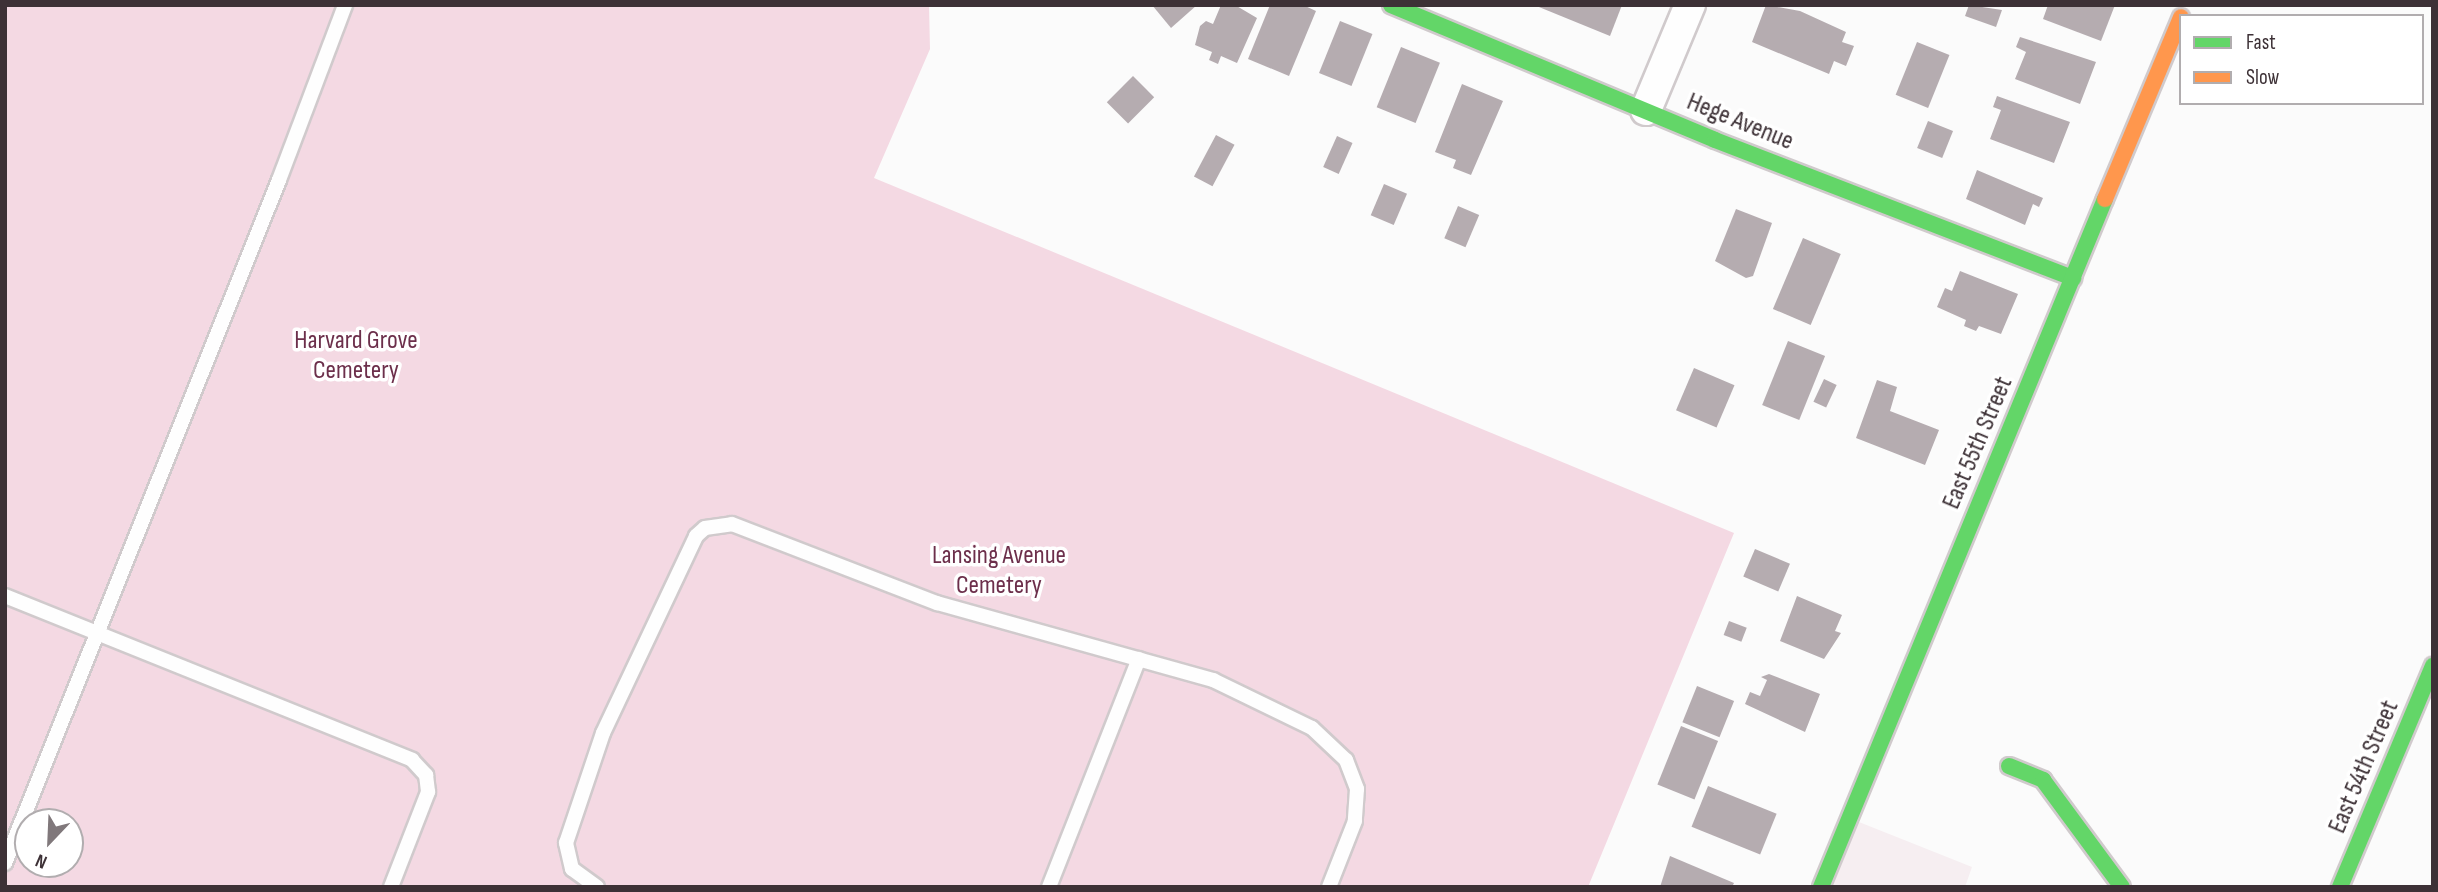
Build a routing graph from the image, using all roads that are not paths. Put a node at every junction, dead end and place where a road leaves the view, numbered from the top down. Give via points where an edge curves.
1 (345, 5) edge
2 (1391, 5) edge
3 (1690, 5) edge
4 (2179, 21) edge
5 (1646, 110) junction
6 (2073, 278) junction
7 (5, 596) edge
8 (99, 632) junction
9 (1139, 659) junction
10 (2433, 666) edge
11 (2009, 766) dead end
12 (5, 863) edge
13 (391, 887) edge
14 (597, 887) edge
15 (1049, 887) edge
16 (1329, 887) edge
17 (1821, 887) edge
18 (2122, 887) edge
19 (2340, 887) edge

1 - 8 lane
2 - 5 street, Hege Avenue
3 - 5 street
4 - 6 street, East 55th Street
5 - 6 street, Hege Avenue
6 - 17 street, East 55th Street
7 - 8 lane
8 - 12 lane
8 - 13 lane via 412,760 426,775 428,792
9 - 14 lane via 937,603 746,528 732,524 705,528 696,536 603,733 570,822 566,843 572,869
9 - 15 lane
9 - 16 lane via 1255,697 1335,746 1354,778 1357,803
10 - 19 street, East 54th Street
11 - 18 street via 2043,780

